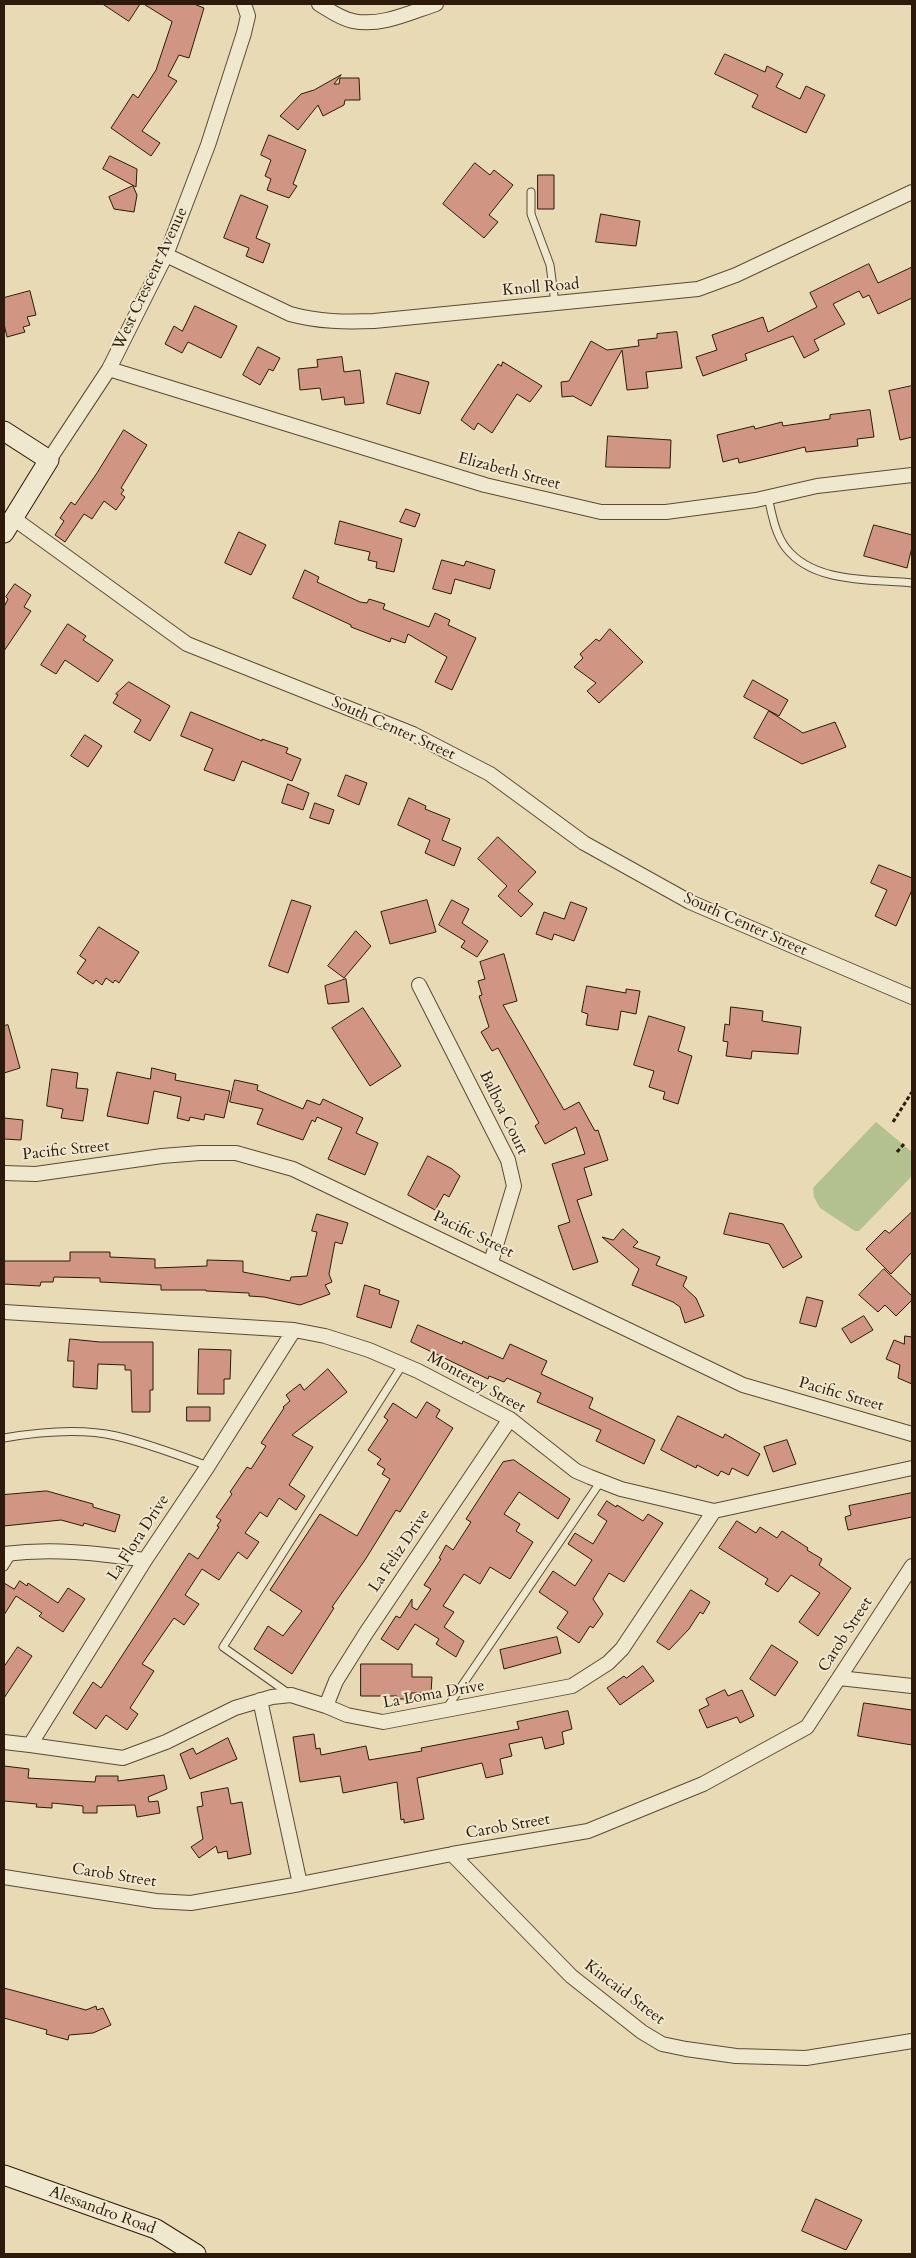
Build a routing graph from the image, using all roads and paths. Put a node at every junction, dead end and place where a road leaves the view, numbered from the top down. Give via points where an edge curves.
1 (244, 4) edge
2 (319, 4) edge
3 (436, 4) edge
4 (532, 192) dead end
5 (912, 192) edge
6 (166, 255) junction
7 (555, 304) junction
8 (109, 369) junction
9 (4, 431) edge
10 (49, 460) junction
11 (912, 475) edge
12 (768, 497) junction
13 (9, 526) edge
14 (912, 583) edge
15 (419, 985) dead end
16 (912, 997) edge
17 (912, 1092) edge
18 (893, 1122) dead end
19 (904, 1144) dead end
20 (897, 1152) dead end
21 (4, 1173) edge
22 (491, 1262) junction
23 (4, 1312) edge
24 (294, 1330) junction
25 (403, 1364) junction
26 (510, 1419) junction
27 (912, 1434) edge
28 (4, 1438) edge
29 (208, 1466) junction
30 (912, 1468) edge
31 (601, 1481) junction
32 (714, 1511) junction
33 (8, 1553) edge
34 (145, 1560) junction
35 (4, 1566) edge
36 (912, 1566) edge
37 (839, 1678) junction
38 (912, 1686) edge
39 (291, 1695) junction
40 (260, 1700) junction
41 (326, 1706) junction
42 (444, 1712) junction
43 (4, 1742) edge
44 (30, 1745) junction
45 (452, 1854) junction
46 (4, 1877) edge
47 (300, 1884) junction
48 (912, 2040) edge
49 (4, 2175) edge
50 (196, 2254) edge

1 - 6 street, West Crescent Avenue via 248,16 244,33 208,145
2 - 3 street via 344,18 367,22 390,19
4 - 7 lane via 531,214 550,265
5 - 7 street, Knoll Road via 736,276 698,289
6 - 7 street, Knoll Road via 290,314 332,323
6 - 8 street, West Crescent Avenue
8 - 10 street, West Crescent Avenue
8 - 12 street, Elizabeth Street via 485,485 601,512 666,512
9 - 10 street
10 - 13 street, West Crescent Avenue
11 - 12 street, Elizabeth Street via 817,486
12 - 14 lane via 777,532 786,548 804,563 833,576
13 - 16 street, South Center Street via 187,644 413,734 490,774 584,843 690,902
15 - 22 street, Balboa Court via 508,1160 514,1186
17 - 18 path
19 - 20 path
21 - 22 street, Pacific Street via 36,1174 162,1156 236,1153 293,1169
22 - 27 street, Pacific Street via 743,1385
23 - 24 street, Monterey Street
24 - 25 street, Monterey Street via 324,1336
24 - 29 street, La Flora Drive
25 - 26 street, Monterey Street
25 - 39 lane via 223,1647
26 - 31 street, Monterey Street via 576,1471
26 - 41 street, La Feliz Drive via 366,1633 336,1681
28 - 29 lane via 80,1432 114,1436
29 - 34 street, La Flora Drive
30 - 32 street, Monterey Street
31 - 32 street, Monterey Street via 621,1489
31 - 42 lane
32 - 42 street, La Loma Drive via 622,1649 608,1664 572,1686
33 - 34 street via 49,1550
33 - 35 lane
34 - 44 street, La Flora Drive
36 - 37 street, Carob Street
37 - 38 street
37 - 45 street, Carob Street via 807,1727 703,1784 588,1831
39 - 40 street, La Loma Drive
39 - 41 street, La Loma Drive
40 - 44 street, La Loma Drive via 123,1758
40 - 47 street
41 - 42 street, La Loma Drive via 347,1715 383,1722
43 - 44 street
45 - 47 street, Carob Street
45 - 48 street, Kincaid Street via 571,1976 662,2044 736,2056 806,2058
46 - 47 street, Carob Street via 190,1904
49 - 50 street, Alessandro Road via 156,2229

